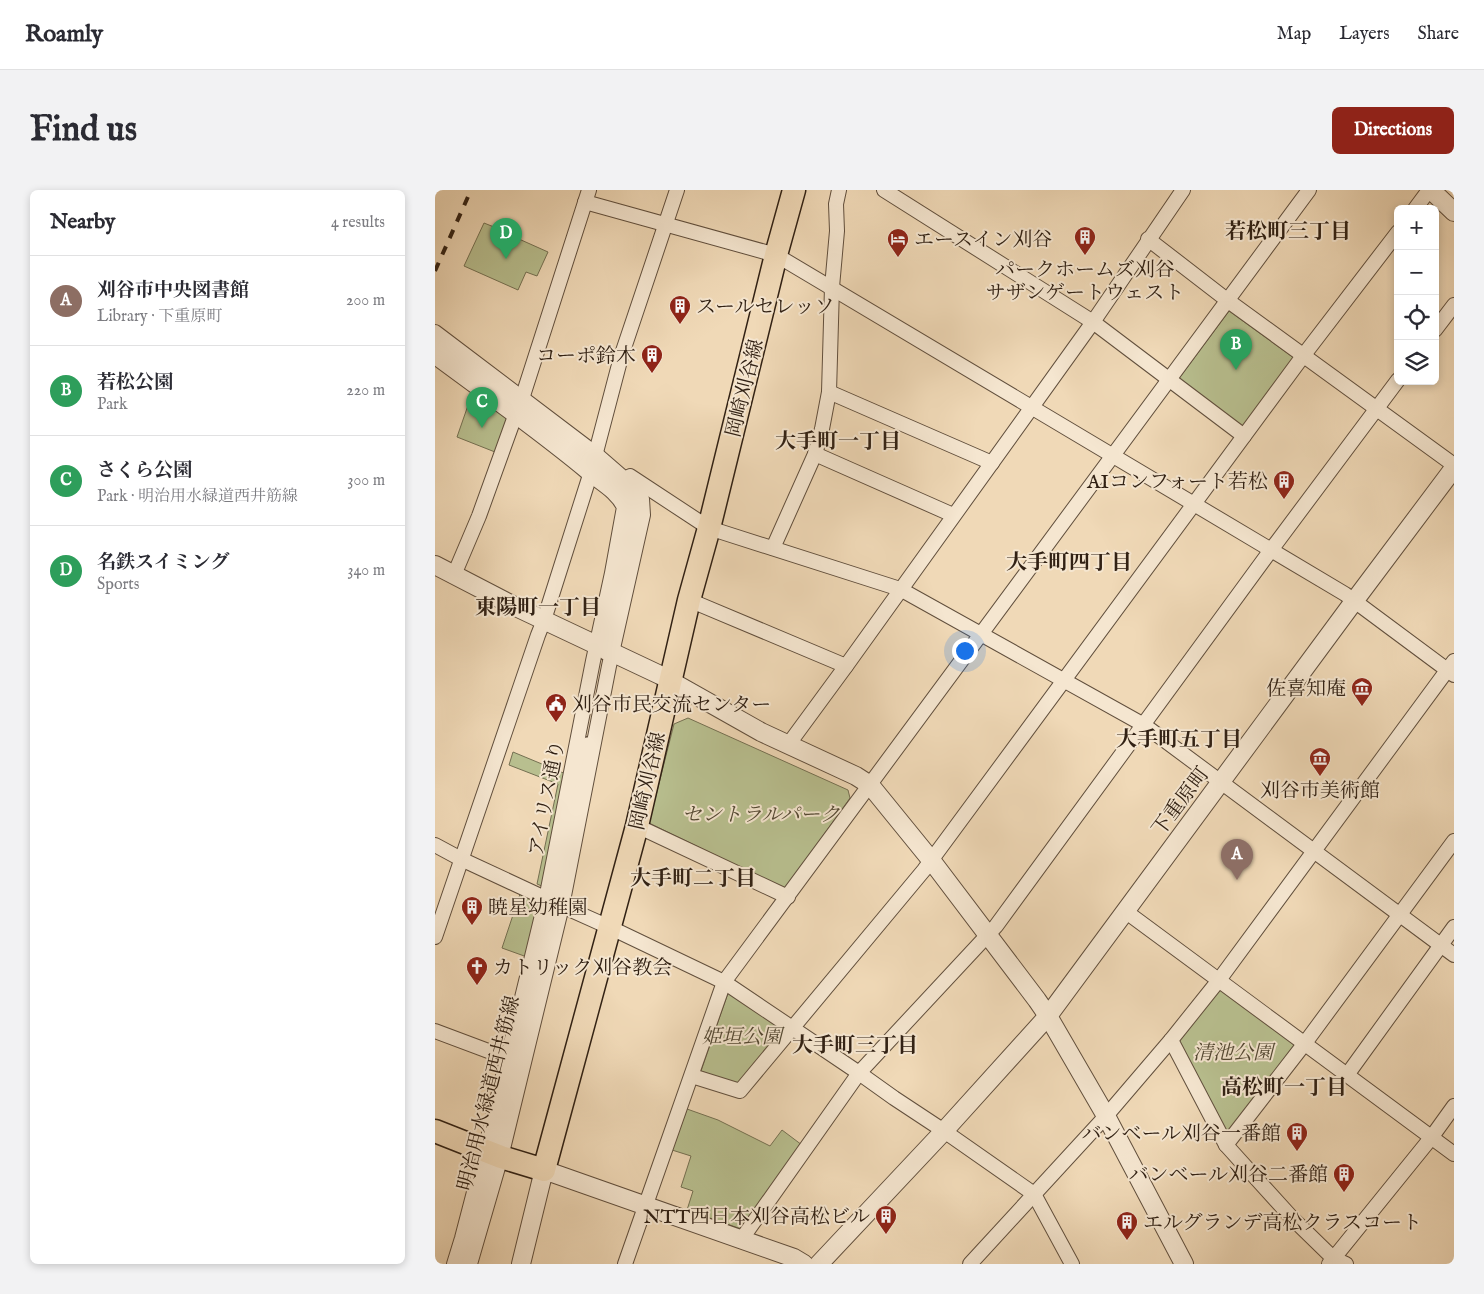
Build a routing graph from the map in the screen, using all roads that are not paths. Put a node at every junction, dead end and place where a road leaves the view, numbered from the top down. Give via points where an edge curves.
1 (677, 190) edge
2 (794, 190) edge
3 (839, 190) edge
4 (884, 190) edge
5 (1183, 190) edge
6 (1309, 190) edge
7 (1430, 190) edge
8 (587, 196) edge
9 (1418, 205) edge
10 (1454, 212) edge
11 (666, 225) junction
12 (1394, 237) edge
13 (1148, 239) junction
14 (776, 255) junction
15 (832, 287) junction
16 (1227, 300) junction
17 (1454, 305) edge
18 (1093, 322) junction
19 (1439, 325) edge
20 (435, 332) edge
21 (435, 345) edge
22 (1303, 356) junction
23 (435, 357) edge
24 (1168, 380) junction
25 (1394, 385) edge
26 (829, 392) junction
27 (1032, 407) junction
28 (519, 408) junction
29 (1376, 409) junction
30 (1244, 436) junction
31 (815, 454) junction
32 (1113, 455) junction
33 (992, 463) junction
34 (593, 464) junction
35 (1454, 467) edge
36 (1195, 504) junction
37 (953, 515) junction
38 (709, 528) junction
39 (773, 548) junction
40 (1271, 550) junction
41 (435, 565) edge
42 (454, 575) junction
43 (900, 589) junction
44 (689, 600) junction
45 (1355, 600) junction
46 (544, 620) junction
47 (980, 634) junction
48 (605, 649) junction
49 (846, 666) junction
50 (1452, 668) edge
51 (670, 681) junction
52 (1064, 681) junction
53 (1144, 724) junction
54 (788, 745) junction
55 (1221, 781) junction
56 (870, 784) junction
57 (637, 826) junction
58 (1454, 841) edge
59 (435, 845) edge
60 (1314, 850) junction
61 (461, 859) junction
62 (931, 860) junction
63 (788, 897) junction
64 (554, 903) junction
65 (1125, 911) junction
66 (1399, 915) junction
67 (609, 926) junction
68 (1454, 927) edge
69 (987, 935) junction
70 (435, 937) edge
71 (1441, 945) junction
72 (1454, 955) edge
73 (1219, 980) junction
74 (724, 982) junction
75 (1048, 1016) junction
76 (792, 1029) junction
77 (435, 1031) edge
78 (1171, 1040) junction
79 (1305, 1043) junction
80 (507, 1058) junction
81 (859, 1073) junction
82 (1347, 1075) junction
83 (692, 1076) junction
84 (1454, 1106) edge
85 (1106, 1116) junction
86 (435, 1131) edge
87 (945, 1131) junction
88 (1431, 1138) junction
89 (1226, 1145) junction
90 (493, 1153) junction
91 (1454, 1154) edge
92 (544, 1170) junction
93 (1034, 1194) junction
94 (645, 1206) junction
95 (741, 1240) junction
96 (1331, 1261) edge
97 (454, 1264) edge
98 (463, 1264) edge
99 (470, 1264) edge
100 (521, 1264) edge
101 (625, 1264) edge
102 (805, 1264) edge
103 (819, 1264) edge
104 (970, 1264) edge
105 (1072, 1264) edge
106 (1184, 1264) edge
107 (1346, 1264) edge

1 - 11 street
2 - 14 main road, 岡崎刈谷線
3 - 15 street
4 - 18 street
5 - 13 street
6 - 16 street
7 - 9 street
7 - 10 street
8 - 11 street
8 - 28 street
11 - 14 street
11 - 34 street via 621,357
12 - 22 street
13 - 16 street
13 - 18 street
14 - 15 street
14 - 38 main road, 岡崎刈谷線
15 - 26 street
15 - 27 street
16 - 22 street
16 - 24 street
17 - 19 street
18 - 24 street
18 - 27 street
20 - 28 street
21 - 28 street
22 - 29 street
22 - 30 street
23 - 28 street
24 - 30 street
24 - 32 street
25 - 29 street
26 - 31 street
26 - 33 street
27 - 32 street
27 - 33 street
28 - 34 street
28 - 34 street via 558,448
28 - 42 street
29 - 35 street
29 - 40 street
30 - 36 street
31 - 37 street
31 - 39 street
32 - 36 street
32 - 47 street
33 - 37 street
34 - 38 street
34 - 46 street
34 - 48 street via 624,506 612,573
34 - 48 street via 634,487 642,500 643,515
35 - 45 street, 下重原町
36 - 40 street
36 - 52 street
37 - 43 street
38 - 39 street
38 - 44 main road, 岡崎刈谷線
39 - 43 street
40 - 45 street
40 - 53 street
41 - 42 street
42 - 46 street
43 - 47 street
43 - 49 street
44 - 49 street
44 - 51 main road, 岡崎刈谷線
45 - 50 street
45 - 55 street, 下重原町
46 - 48 street
46 - 61 street
47 - 52 street
47 - 56 street
48 - 51 street
48 - 64 street, アイリス通り
49 - 54 street
50 - 60 street
51 - 54 street
51 - 57 main road, 岡崎刈谷線
52 - 53 street
52 - 62 street
53 - 55 street
53 - 69 street
54 - 56 street
55 - 60 street
55 - 65 street, 下重原町
56 - 62 street
56 - 63 street
57 - 63 street
57 - 67 main road, 岡崎刈谷線
58 - 66 street
59 - 61 street
60 - 66 street
60 - 73 street
61 - 64 street
61 - 70 street
62 - 69 street
62 - 76 street
63 - 74 street
64 - 67 street
64 - 80 street
64 - 90 street
65 - 73 street
65 - 75 street, 下重原町
66 - 71 street
66 - 79 street
67 - 74 street
67 - 92 main road, 岡崎刈谷線
68 - 71 street
69 - 75 street
69 - 81 street
71 - 72 street
71 - 82 street
73 - 78 street
73 - 79 street
74 - 76 street
74 - 83 street
75 - 85 street
75 - 87 street, 下重原町
76 - 81 street
76 - 83 street via 740,1091
77 - 80 street
78 - 85 street
78 - 89 street
79 - 82 street
79 - 89 street
80 - 90 street
81 - 87 street
81 - 95 street
82 - 88 street
83 - 94 street
84 - 88 street
85 - 93 street
85 - 106 street
86 - 90 main road
87 - 93 street
87 - 103 street, 下重原町
88 - 91 street
88 - 96 street
89 - 96 street
90 - 92 main road
90 - 97 street
90 - 98 street, 明治用水緑道西井筋線
90 - 99 street
92 - 94 street
92 - 100 street
93 - 104 street
93 - 105 street
94 - 95 street
94 - 101 street
95 - 102 street
96 - 107 street

